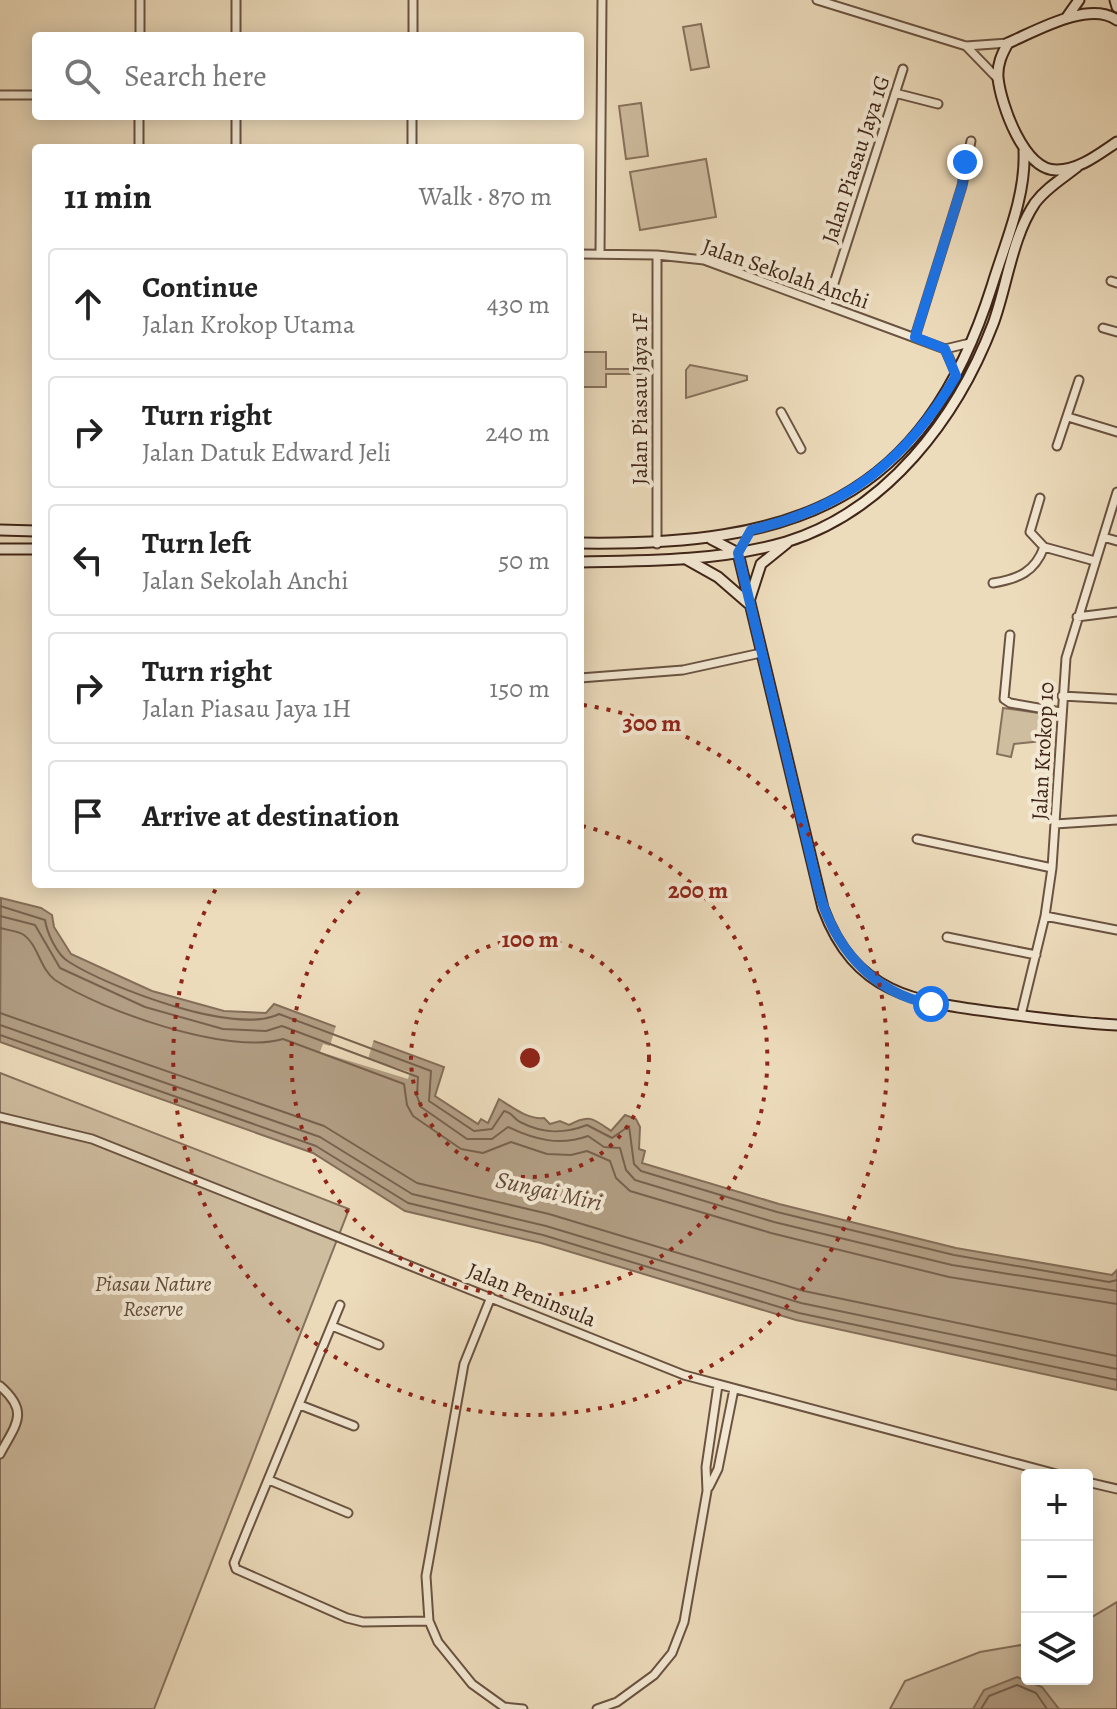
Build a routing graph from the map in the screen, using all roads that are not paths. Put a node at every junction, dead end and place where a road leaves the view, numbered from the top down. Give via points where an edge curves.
1 (140, 0) edge
2 (236, 0) edge
3 (413, 0) edge
4 (602, 0) edge
5 (817, 0) edge
6 (1079, 0) edge
7 (1115, 0) edge
8 (1117, 7) edge
9 (1067, 17) junction
10 (1117, 20) edge
11 (140, 32) edge
12 (236, 32) edge
13 (413, 32) edge
14 (1008, 43) junction
15 (966, 46) junction
16 (903, 69) dead end
17 (998, 79) junction
18 (895, 93) junction
19 (0, 95) edge
20 (32, 95) edge
21 (938, 104) dead end
22 (139, 120) edge
23 (236, 120) edge
24 (412, 120) edge
25 (971, 141) dead end
26 (1117, 142) edge
27 (139, 144) edge
28 (236, 144) edge
29 (412, 144) edge
30 (1024, 151) junction
31 (1077, 167) junction
32 (584, 254) edge
33 (600, 254) junction
34 (657, 255) junction
35 (827, 305) junction
36 (1103, 328) dead end
37 (1117, 332) edge
38 (915, 337) junction
39 (972, 342) junction
40 (945, 349) junction
41 (956, 376) junction
42 (1079, 380) dead end
43 (781, 412) dead end
44 (1068, 417) junction
45 (1117, 432) edge
46 (1057, 446) dead end
47 (801, 449) dead end
48 (1117, 492) edge
49 (1040, 498) dead end
50 (0, 530) edge
51 (751, 530) junction
52 (32, 531) edge
53 (1103, 537) junction
54 (711, 539) junction
55 (790, 541) junction
56 (1117, 541) edge
57 (584, 543) edge
58 (657, 544) junction
59 (1044, 547) junction
60 (0, 549) edge
61 (32, 550) edge
62 (738, 553) junction
63 (686, 559) junction
64 (1095, 561) junction
65 (584, 562) edge
66 (993, 583) dead end
67 (749, 603) junction
68 (1117, 612) edge
69 (1077, 617) junction
70 (1010, 635) dead end
71 (761, 653) junction
72 (584, 678) edge
73 (1062, 696) junction
74 (1117, 699) edge
75 (1061, 712) junction
76 (1117, 820) edge
77 (1055, 824) junction
78 (917, 839) dead end
79 (1052, 868) junction
80 (1045, 916) junction
81 (1117, 930) edge
82 (947, 937) dead end
83 (1036, 955) junction
84 (1021, 1015) junction
85 (1117, 1025) edge
86 (0, 1117) edge
87 (491, 1297) junction
88 (340, 1305) dead end
89 (332, 1326) junction
90 (379, 1345) dead end
91 (718, 1385) junction
92 (0, 1386) edge
93 (734, 1389) junction
94 (300, 1405) junction
95 (354, 1426) dead end
96 (0, 1454) edge
97 (1037, 1469) edge
98 (269, 1480) junction
99 (1093, 1483) edge
100 (1117, 1489) edge
101 (707, 1491) junction
102 (348, 1513) dead end
103 (429, 1621) junction
104 (523, 1709) edge
105 (597, 1709) edge

1 - 11 street
2 - 12 street
3 - 13 street
4 - 33 street
5 - 15 street
6 - 9 street
7 - 8 street
9 - 10 street via 1099,11
9 - 14 street
14 - 15 street
14 - 17 street via 999,59
15 - 17 street
16 - 18 street, Jalan Piasau Jaya 1G
17 - 30 street
18 - 21 street
18 - 35 street, Jalan Piasau Jaya 1G
19 - 20 street
22 - 27 street
23 - 28 street
24 - 29 street
25 - 38 street
26 - 31 street
30 - 31 street via 1054,171
30 - 39 street via 1021,191
31 - 55 street via 1046,191 1031,211 975,368 925,445 869,497
32 - 33 street, Jalan Sekolah Anchi
33 - 34 street, Jalan Sekolah Anchi
34 - 35 street, Jalan Sekolah Anchi via 704,260
34 - 58 street, Jalan Piasau Jaya 1F
35 - 38 street, Jalan Sekolah Anchi
36 - 37 street
38 - 40 street, Jalan Sekolah Anchi
39 - 40 street
39 - 41 street
40 - 41 street
41 - 51 street via 907,446 859,487 806,513
42 - 44 street
43 - 47 street
44 - 45 street
44 - 46 street
48 - 53 street, Jalan Krokop 10
49 - 59 street via 1030,532
50 - 52 street
51 - 54 street
51 - 62 street
53 - 56 street
53 - 64 street, Jalan Krokop 10
54 - 58 street
54 - 62 street
55 - 62 street
55 - 67 street via 761,564
57 - 58 street
59 - 64 street
59 - 66 street via 1025,574
60 - 61 street
62 - 63 street
62 - 67 street
63 - 65 street
63 - 67 street
64 - 69 street, Jalan Krokop 10
67 - 71 street
68 - 69 street
69 - 73 street, Jalan Krokop 10
70 - 75 street via 1004,699
71 - 72 street via 683,670
71 - 84 street via 831,928 863,969 912,999
73 - 74 street
73 - 75 street, Jalan Krokop 10
75 - 77 street, Jalan Krokop 10
76 - 77 street
77 - 79 street, Jalan Krokop 10
78 - 79 street
79 - 80 street, Jalan Krokop 10
80 - 81 street
80 - 83 street, Jalan Krokop 10
82 - 83 street
83 - 84 street, Jalan Krokop 10
84 - 85 street
86 - 87 street, Jalan Peninsula via 92,1139
87 - 91 street, Jalan Peninsula
87 - 103 street via 464,1364 426,1576
88 - 89 street
89 - 90 street
89 - 94 street
91 - 93 street, Jalan Peninsula
91 - 101 street
92 - 96 street via 19,1409
93 - 97 street, Jalan Peninsula
93 - 101 street via 718,1469
94 - 95 street
94 - 98 street
98 - 102 street
98 - 103 street via 234,1563 241,1574 347,1618
99 - 100 street
101 - 105 street via 684,1622 672,1653 654,1675 617,1702
103 - 104 street via 438,1642 472,1684 504,1707

